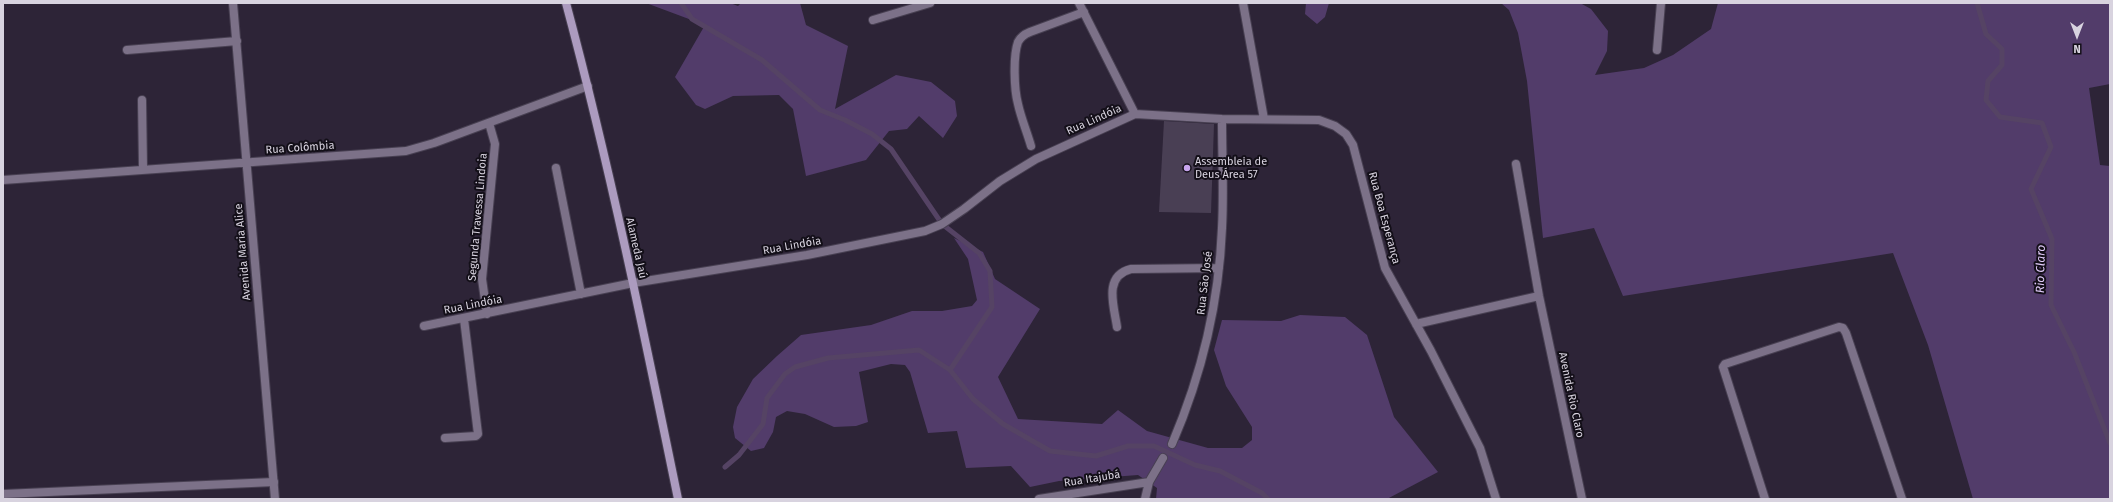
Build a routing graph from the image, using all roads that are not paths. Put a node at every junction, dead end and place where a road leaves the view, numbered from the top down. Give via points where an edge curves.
1 (233, 3) edge
2 (566, 3) edge
3 (930, 3) edge
4 (1079, 3) edge
5 (1243, 3) edge
6 (1661, 3) edge
7 (1084, 12) junction
8 (873, 20) dead end
9 (237, 41) junction
10 (127, 50) dead end
11 (1657, 50) dead end
12 (588, 86) junction
13 (142, 100) dead end
14 (1135, 114) junction
15 (1264, 118) junction
16 (1222, 119) junction
17 (489, 123) junction
18 (1031, 146) dead end
19 (246, 164) junction
20 (1516, 164) dead end
21 (142, 168) junction
22 (556, 168) dead end
23 (3, 180) edge
24 (1219, 268) junction
25 (633, 283) junction
26 (581, 294) junction
27 (1538, 296) junction
28 (486, 314) junction
29 (464, 319) junction
30 (1416, 324) junction
31 (424, 326) dead end
32 (1117, 327) dead end
33 (445, 438) dead end
34 (1172, 444) dead end
35 (1163, 458) dead end
36 (274, 482) junction
37 (1149, 482) junction
38 (3, 494) edge
39 (275, 499) edge
40 (678, 499) edge
41 (1039, 499) edge
42 (1145, 499) edge
43 (1496, 499) edge
44 (1582, 499) edge
45 (1765, 499) edge
46 (1902, 499) edge

1 - 9 street, Avenida Maria Alice
2 - 12 main road, Alameda Jaú
3 - 8 street
4 - 7 street
5 - 15 street
6 - 11 street
7 - 14 street
7 - 18 street via 1022,35 1018,42 1016,93
9 - 10 street
9 - 19 street, Avenida Maria Alice
12 - 17 street, Rua Colômbia
12 - 25 main road, Alameda Jaú
13 - 21 street
14 - 16 street, Rua Boa Esperança
14 - 25 street, Rua Lindóia via 1036,159 1000,181 942,224 925,231 807,256
15 - 16 street, Rua Boa Esperança
15 - 30 street, Rua Boa Esperança via 1319,120 1335,126 1346,134 1353,145 1385,268
16 - 24 street, Rua São José via 1222,228
17 - 19 street, Rua Colômbia via 406,151
17 - 28 street, Segunda Travessa Lindoia via 495,144 482,279
19 - 21 street, Rua Colômbia
19 - 36 street, Avenida Maria Alice
20 - 27 street, Avenida Rio Claro
21 - 23 street, Rua Colômbia
22 - 26 street
24 - 32 street via 1122,271 1115,278 1112,287
24 - 34 street, Rua São José via 1212,318 1202,362
25 - 26 street, Rua Lindóia
25 - 40 main road, Alameda Jaú
26 - 28 street, Rua Lindóia
27 - 30 street
27 - 44 street, Avenida Rio Claro
28 - 29 street, Rua Lindóia
29 - 31 street, Rua Lindóia
29 - 33 street via 478,434
30 - 43 street, Rua Boa Esperança via 1480,448
35 - 37 street
36 - 38 street
36 - 39 street, Avenida Maria Alice
37 - 41 street, Rua Itajubá
37 - 42 street
45 - 46 street via 1724,364 1840,327 1846,333

